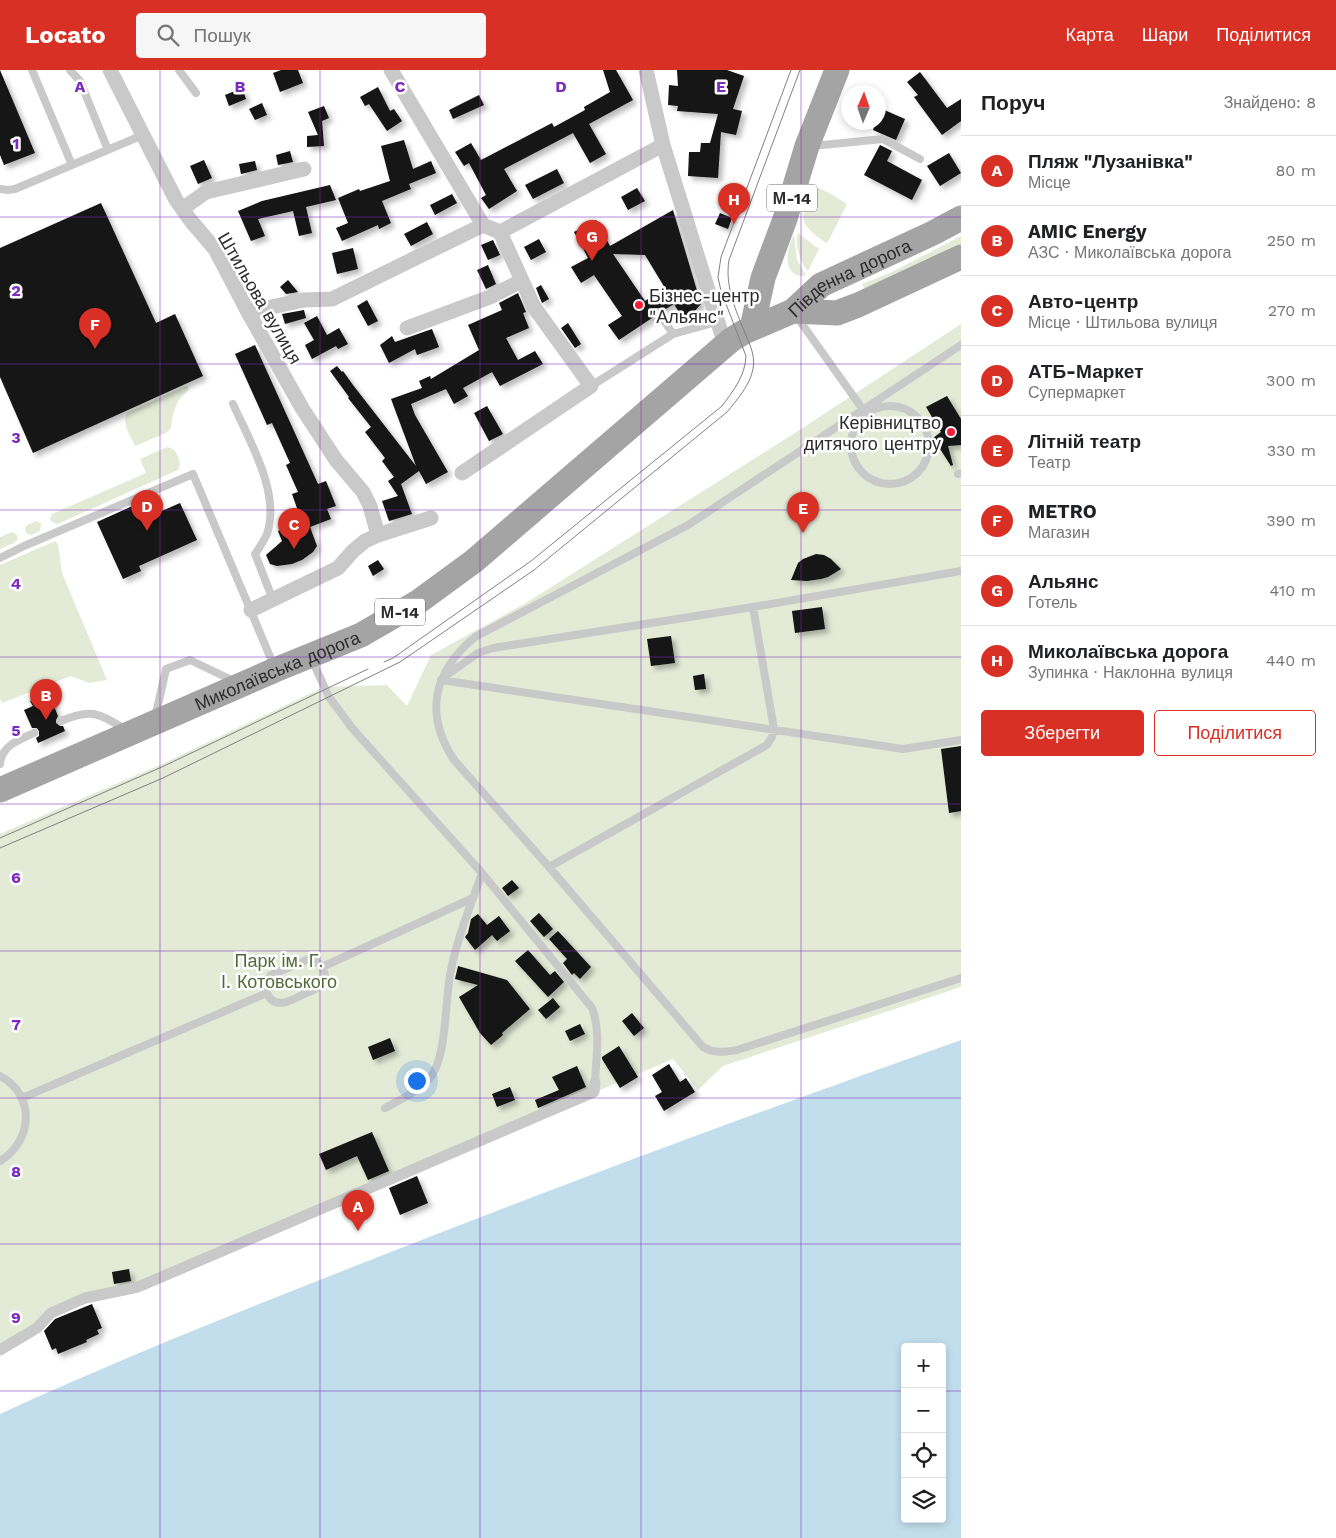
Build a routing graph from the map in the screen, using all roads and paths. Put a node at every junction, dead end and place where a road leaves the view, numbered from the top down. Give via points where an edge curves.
1 (32, 70) edge
2 (70, 70) edge
3 (179, 70) edge
4 (391, 70) edge
5 (646, 70) edge
6 (837, 70) edge
7 (114, 72) edge
8 (196, 93) dead end
9 (143, 135) junction
10 (663, 145) junction
11 (807, 146) junction
12 (108, 150) junction
13 (920, 159) dead end
14 (72, 165) junction
15 (304, 169) dead end
16 (0, 189) edge
17 (182, 209) junction
18 (961, 218) edge
19 (483, 225) junction
20 (500, 232) junction
21 (961, 257) edge
22 (521, 282) junction
23 (793, 311) junction
24 (248, 312) junction
25 (659, 313) dead end
26 (717, 322) junction
27 (407, 328) dead end
28 (752, 328) junction
29 (673, 334) junction
30 (725, 345) junction
31 (961, 345) edge
32 (591, 386) junction
33 (233, 404) dead end
34 (864, 411) junction
35 (462, 473) dead end
36 (431, 518) dead end
37 (378, 535) junction
38 (0, 558) edge
39 (961, 571) edge
40 (273, 600) junction
41 (753, 607) junction
42 (251, 610) junction
43 (310, 656) junction
44 (275, 670) junction
45 (441, 680) junction
46 (242, 685) junction
47 (61, 721) dead end
48 (154, 723) junction
49 (774, 729) junction
50 (34, 733) dead end
51 (131, 733) junction
52 (961, 740) edge
53 (0, 764) edge
54 (0, 790) edge
55 (549, 867) junction
56 (482, 874) junction
57 (473, 898) junction
58 (322, 967) junction
59 (961, 978) edge
60 (267, 993) junction
61 (0, 1076) edge
62 (594, 1082) joint
63 (22, 1098) junction
64 (384, 1108) dead end
65 (0, 1161) edge
66 (0, 1350) edge

1 - 14 lane
2 - 12 lane via 80,81
3 - 8 lane
4 - 19 street
5 - 10 street
6 - 11 main road, М-14
7 - 9 street, Штильова вулиця
9 - 12 lane
9 - 17 street, Штильова вулиця
10 - 20 street
10 - 26 street
11 - 13 lane via 883,139
11 - 28 main road, М-14 via 763,278
12 - 14 lane
14 - 16 lane via 14,189
15 - 17 street via 206,192
17 - 24 street, Штильова вулиця via 215,249
18 - 23 main road, Південна дорога via 821,285
19 - 20 street
19 - 24 street via 332,299 304,300
20 - 22 street
21 - 23 main road, Південна дорога via 837,313
22 - 27 street
22 - 32 street via 534,308
23 - 28 main road, Миколаївська дорога / М-14
23 - 34 lane
24 - 37 street, Штильова вулиця via 302,408 336,460 363,492
25 - 29 lane
26 - 29 lane
26 - 30 street
28 - 30 main road, Миколаївська дорога / М-14
29 - 32 lane
30 - 43 main road, Миколаївська дорога / М-14 via 474,561 418,602 369,630
31 - 34 lane
32 - 35 street
33 - 40 lane via 266,479 269,522 254,554
34 - 34 lane via 852,436 851,449 862,472 886,484 899,483 921,470 930,446 928,433 914,413 890,405
34 - 45 lane via 688,525 475,637 452,661
36 - 37 street
37 - 40 street via 365,541 338,568
38 - 42 lane via 193,474
39 - 41 lane
40 - 42 street
41 - 45 lane via 493,648 478,653
41 - 49 lane
42 - 44 lane
43 - 44 main road, Миколаївська дорога / М-14
43 - 56 lane via 329,697 352,728
44 - 46 main road, Миколаївська дорога / М-14
45 - 49 lane
45 - 55 lane via 435,711 444,746
46 - 48 main road, Миколаївська дорога / М-14
46 - 48 lane via 190,660 166,668
47 - 51 lane via 89,713 103,716
48 - 51 main road, Миколаївська дорога / М-14
49 - 52 lane via 903,749
49 - 55 lane via 767,746
50 - 53 lane via 13,742 5,750
51 - 54 main road, Миколаївська дорога / М-14
55 - 59 lane via 703,1047 716,1053 737,1050
56 - 57 lane
56 - 62 lane via 592,1008 598,1038
57 - 58 lane
57 - 64 lane via 450,975 438,1063 423,1084
58 - 60 lane via 309,959 276,973 268,979
58 - 60 lane via 324,978 314,990 283,1003 273,1001
60 - 63 lane
61 - 63 lane via 15,1087
62 - 66 street via 594,1092 211,1257 138,1287 85,1298 51,1313 37,1328
63 - 65 lane via 26,1111 23,1137 16,1148

